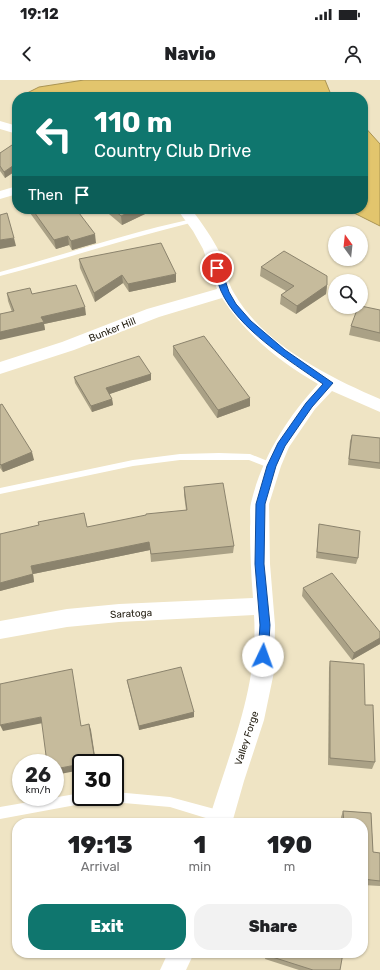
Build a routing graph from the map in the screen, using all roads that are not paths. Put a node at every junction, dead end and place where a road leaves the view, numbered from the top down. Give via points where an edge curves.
1 (0, 125) edge
2 (12, 129) edge
3 (12, 191) edge
4 (0, 195) edge
5 (188, 215) edge
6 (0, 274) edge
7 (225, 292) junction
8 (0, 368) edge
9 (328, 383) junction
10 (380, 406) edge
11 (272, 466) junction
12 (0, 491) edge
13 (263, 606) junction
14 (0, 630) edge
15 (124, 798) edge
16 (72, 800) edge
17 (0, 813) edge
18 (215, 818) edge
19 (222, 818) edge
20 (178, 958) edge
21 (173, 970) edge

1 - 2 street
3 - 4 street
5 - 6 lane via 156,229
5 - 7 street via 213,255
7 - 8 street, Bunker Hill via 153,313 68,346
7 - 9 street via 234,306 263,337
9 - 10 street
9 - 11 street, Valley Forge via 295,424 281,445
11 - 12 lane via 250,457 180,457 133,463
11 - 13 street, Valley Forge via 260,504
13 - 14 street, Saratoga via 67,618
13 - 19 street, Valley Forge via 263,672 253,720
15 - 18 lane via 170,802
16 - 17 lane
20 - 21 street

